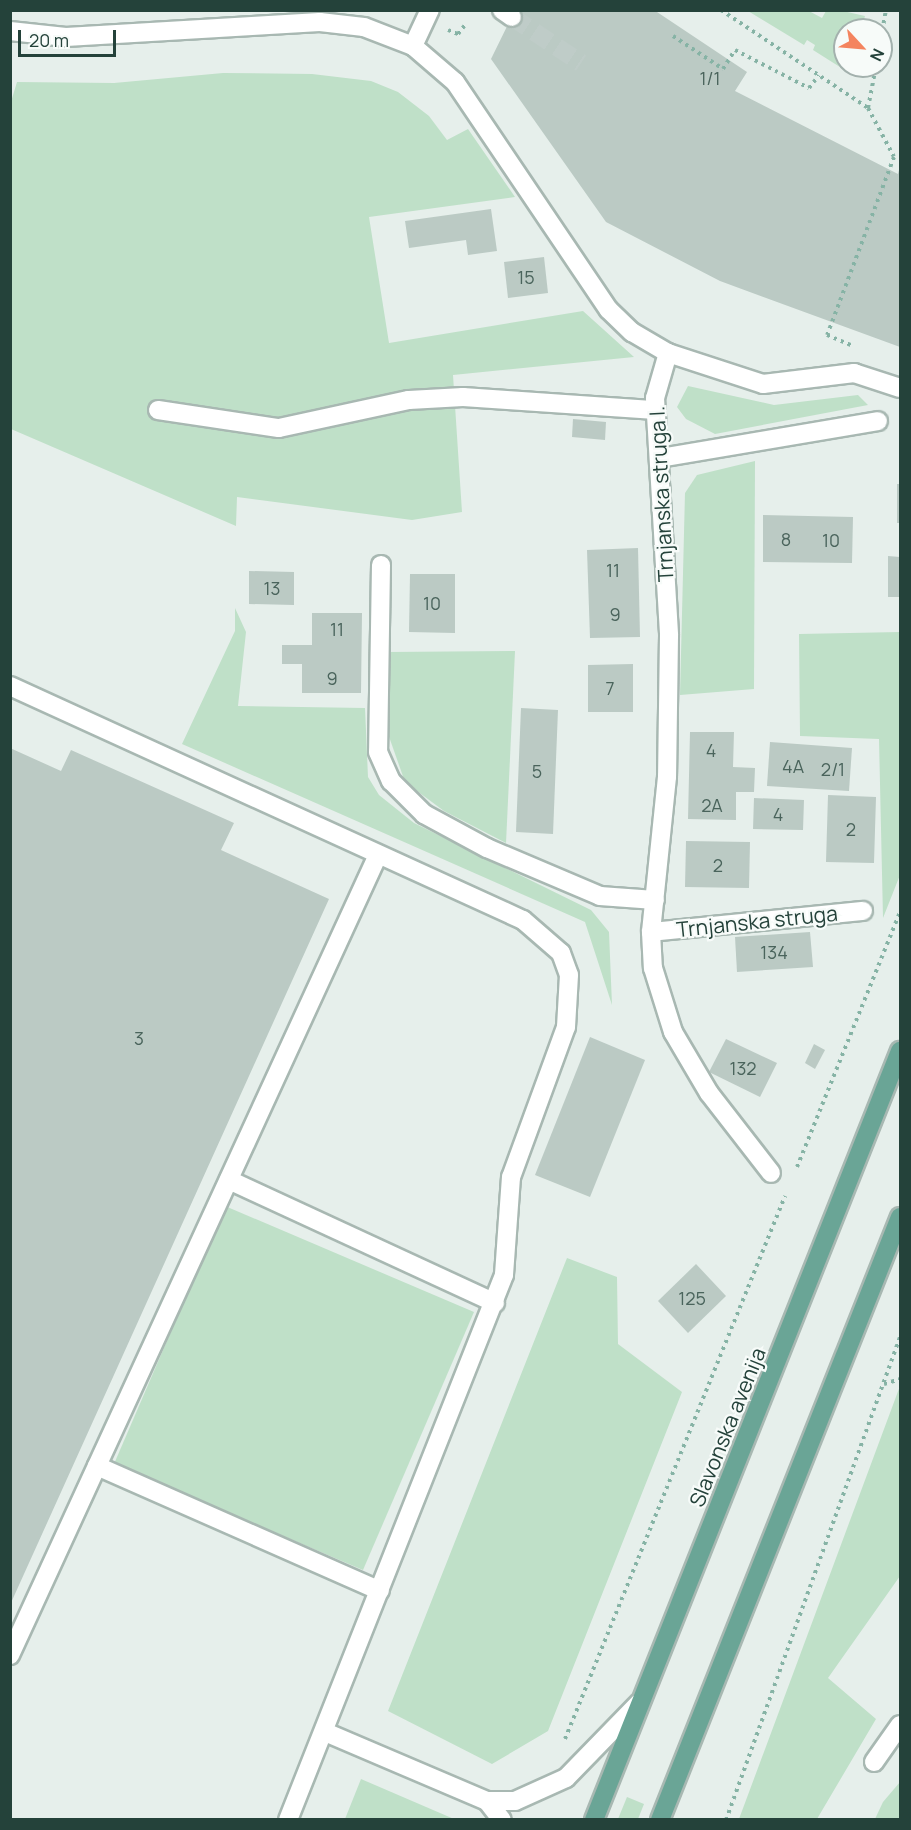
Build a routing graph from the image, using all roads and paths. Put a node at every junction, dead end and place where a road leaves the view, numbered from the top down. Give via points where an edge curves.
1 (430, 10) edge
2 (721, 10) edge
3 (465, 25) dead end
4 (440, 27) dead end
5 (10, 31) edge
6 (673, 36) dead end
7 (413, 46) junction
8 (819, 75) junction
9 (874, 78) edge
10 (868, 108) junction
11 (859, 348) dead end
12 (669, 352) junction
13 (900, 388) edge
14 (158, 410) dead end
15 (656, 410) junction
16 (878, 420) dead end
17 (660, 458) junction
18 (381, 565) dead end
19 (10, 686) edge
20 (378, 855) junction
21 (655, 900) junction
22 (863, 911) dead end
23 (900, 912) edge
24 (651, 932) junction
25 (900, 1051) edge
26 (771, 1173) dead end
27 (794, 1174) dead end
28 (229, 1180) junction
29 (789, 1185) dead end
30 (900, 1217) edge
31 (495, 1303) junction
32 (900, 1337) edge
33 (898, 1352) edge
34 (900, 1379) edge
35 (884, 1384) junction
36 (97, 1466) junction
37 (380, 1591) junction
38 (10, 1655) edge
39 (642, 1700) junction
40 (900, 1725) edge
41 (325, 1732) junction
42 (561, 1746) dead end
43 (874, 1762) dead end
44 (487, 1801) junction
45 (288, 1820) edge
46 (502, 1820) edge
47 (594, 1820) edge
48 (660, 1820) edge
49 (726, 1820) edge

1 - 7 street
2 - 8 path
3 - 4 path via 458,34
5 - 7 street via 66,37 320,22 364,27
6 - 8 path via 723,69 735,50 809,88
7 - 12 street via 455,82 609,310 632,332
8 - 10 path
9 - 10 path
10 - 11 path via 894,157 827,335
12 - 13 street via 763,384 854,373
12 - 15 street, Trnjanska struga I.
14 - 15 street via 279,428 409,400 464,397
15 - 17 street, Trnjanska struga I.
16 - 17 street
17 - 21 street, Trnjanska struga I. via 669,636 667,777
18 - 21 street via 378,752 391,781 424,814 487,848 600,896
19 - 20 street
20 - 28 street
20 - 31 street via 523,920 561,953 569,975 566,1027 511,1178 508,1253
21 - 24 street, Trnjanska struga I.
22 - 24 street, Trnjanska struga
23 - 27 path
24 - 26 street, Trnjanska struga I. via 659,1000 673,1032 709,1093
25 - 39 main road, Slavonska avenija
28 - 31 street
28 - 36 street
29 - 42 path
30 - 48 main road
31 - 37 street
32 - 33 path
33 - 35 path
34 - 35 path
35 - 49 path
36 - 37 street
36 - 38 street
37 - 41 street
39 - 44 street via 566,1778 521,1799
39 - 47 main road, Slavonska avenija
40 - 43 street
41 - 44 street
41 - 45 street
44 - 46 street

